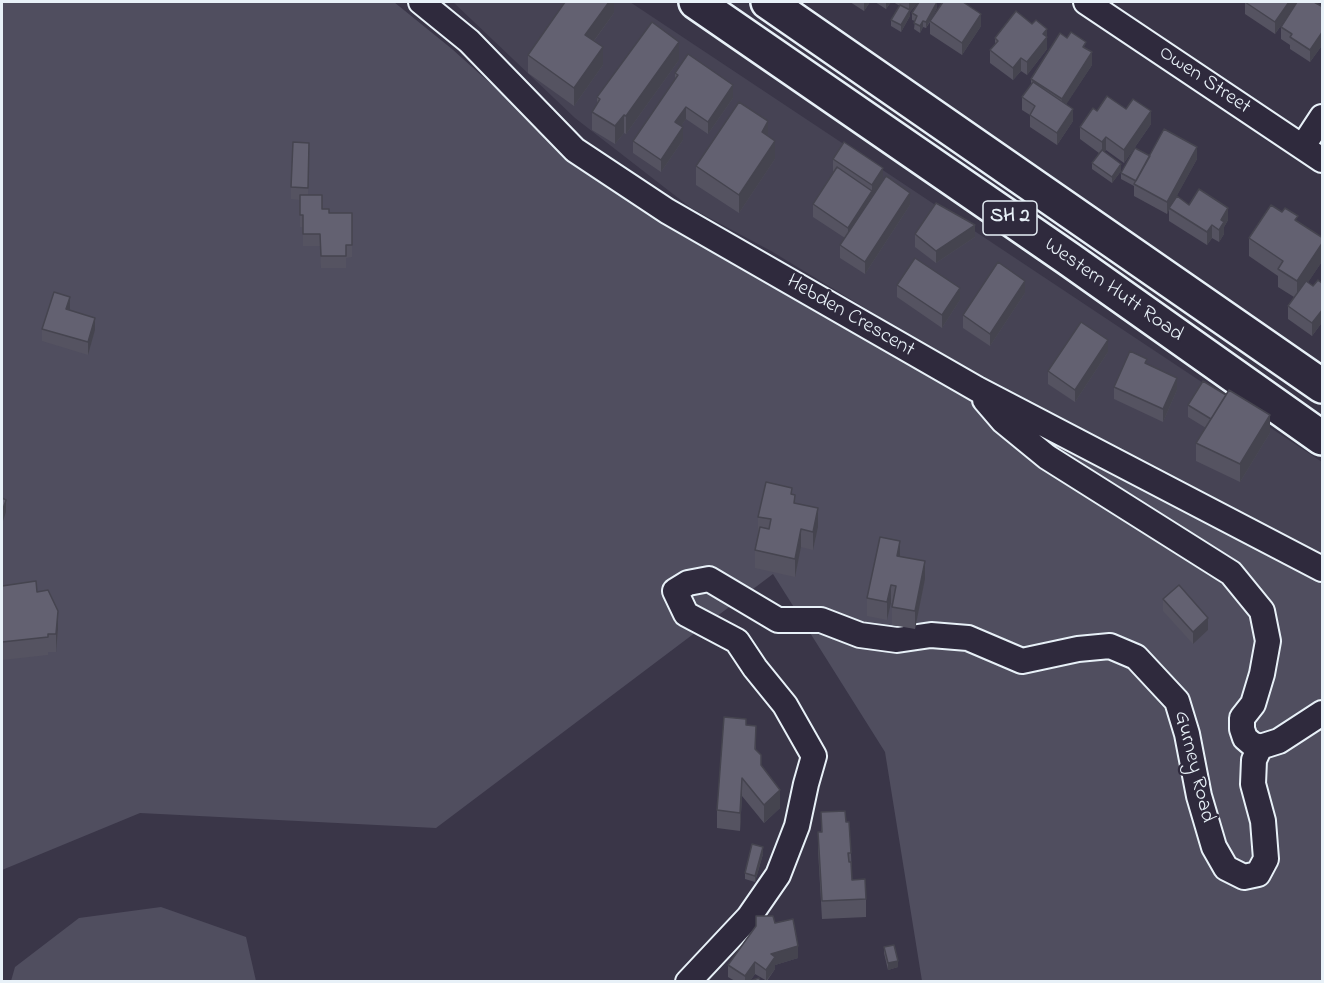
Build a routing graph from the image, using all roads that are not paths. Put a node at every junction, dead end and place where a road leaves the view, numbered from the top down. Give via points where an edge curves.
1 (421, 2) edge
2 (696, 2) edge
3 (768, 2) edge
4 (1086, 2) edge
5 (1323, 117) edge
6 (1303, 146) junction
7 (1323, 160) edge
8 (1323, 386) edge
9 (977, 389) junction
10 (1323, 438) edge
11 (1323, 569) edge
12 (1323, 713) edge
13 (1260, 747) junction
14 (688, 981) edge

1 - 9 street, Hebden Crescent via 469,41 575,150 667,211
2 - 10 highway, Western Hutt Road / SH 2
3 - 8 highway, Western Hutt Road / SH 2
4 - 6 street, Owen Street
5 - 6 street
6 - 7 street, Owen Street
9 - 11 street, Hebden Crescent
9 - 13 street via 1003,421 1047,457 1231,573 1262,611 1268,641 1262,674 1253,704 1242,718 1245,738
12 - 13 street via 1279,741
13 - 14 street, Gurney Road via 1254,760 1253,784 1263,821 1266,859 1258,874 1244,877 1226,868 1214,847 1177,701 1136,657 1110,646 1022,661 968,638 931,634 897,640 860,635 821,620 778,620 709,579 688,583 675,591 686,614 737,641 785,705 814,756 797,826 778,874 749,917

